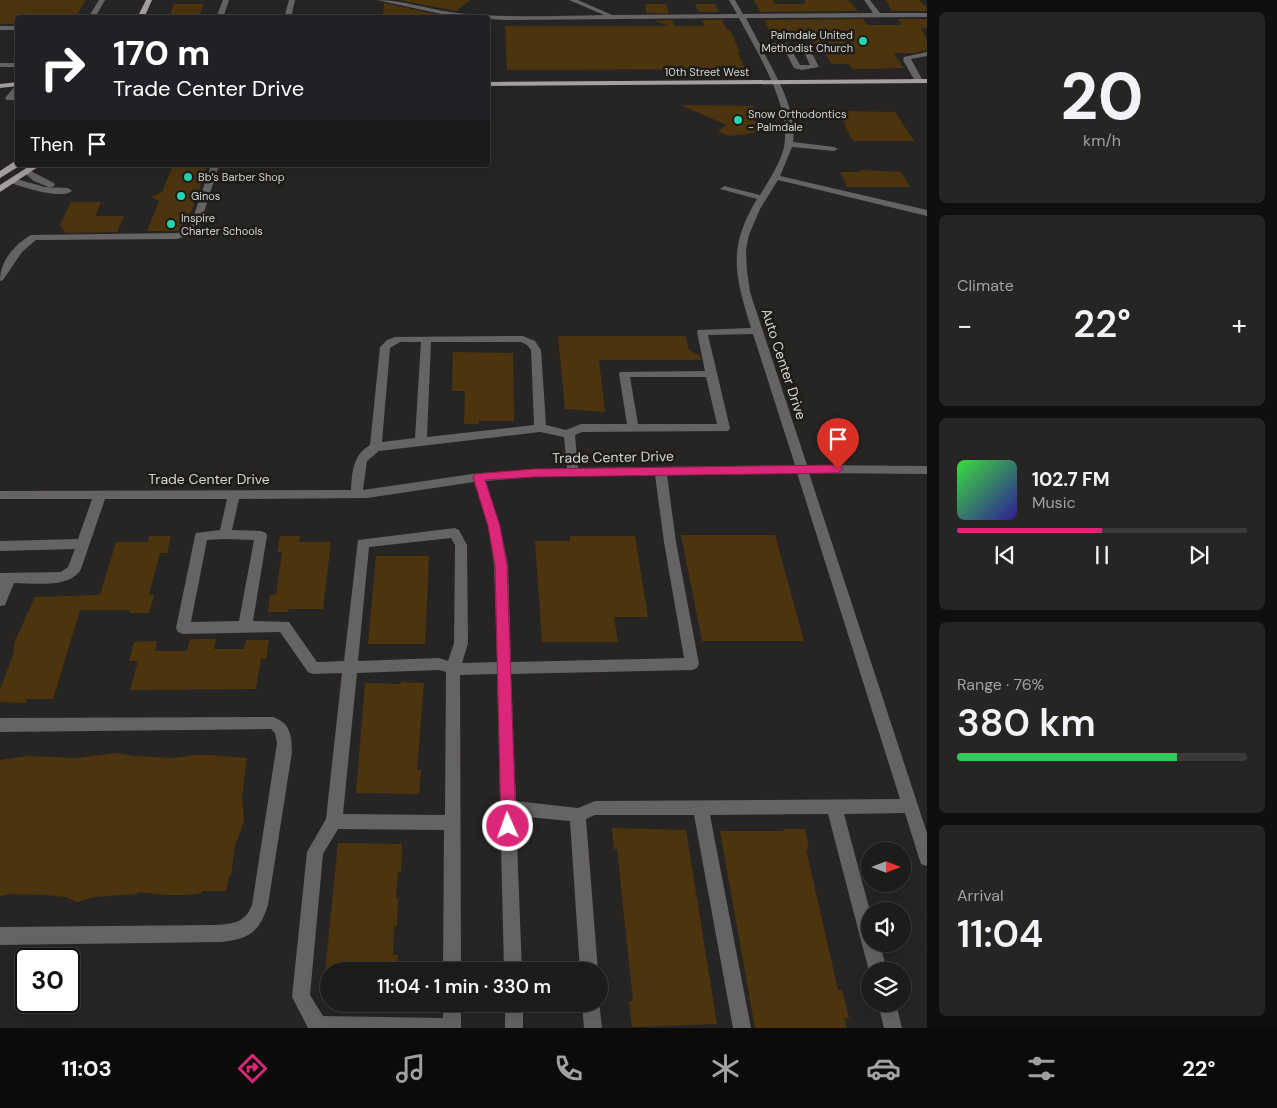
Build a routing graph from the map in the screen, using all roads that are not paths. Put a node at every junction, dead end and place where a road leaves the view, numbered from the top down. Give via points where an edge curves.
1 (102, 0) edge
2 (149, 0) edge
3 (226, 0) edge
4 (292, 0) edge
5 (380, 0) edge
6 (572, 0) edge
7 (732, 0) edge
8 (867, 0) edge
9 (93, 15) edge
10 (142, 15) edge
11 (220, 15) edge
12 (288, 15) edge
13 (455, 15) edge
14 (878, 16) junction
15 (927, 16) edge
16 (490, 17) edge
17 (614, 17) junction
18 (742, 17) junction
19 (0, 28) edge
20 (15, 28) edge
21 (756, 45) junction
22 (785, 45) junction
23 (927, 54) edge
24 (0, 65) edge
25 (15, 65) edge
26 (923, 81) edge
27 (775, 83) junction
28 (490, 84) edge
29 (0, 86) edge
30 (15, 86) edge
31 (15, 90) edge
32 (15, 98) edge
33 (788, 144) junction
34 (834, 149) dead end
35 (15, 165) edge
36 (34, 167) edge
37 (214, 167) edge
38 (27, 172) junction
39 (0, 177) edge
40 (775, 177) junction
41 (13, 181) junction
42 (0, 189) edge
43 (724, 189) dead end
44 (762, 198) junction
45 (927, 213) edge
46 (0, 278) edge
47 (758, 331) junction
48 (426, 339) junction
49 (711, 374) junction
50 (540, 428) junction
51 (633, 428) junction
52 (568, 434) junction
53 (421, 442) junction
54 (376, 447) junction
55 (802, 469) junction
56 (927, 470) edge
57 (660, 471) junction
58 (573, 472) junction
59 (479, 477) junction
60 (234, 494) junction
61 (357, 494) junction
62 (0, 495) edge
63 (100, 495) junction
64 (225, 534) junction
65 (83, 544) junction
66 (0, 546) edge
67 (4, 578) edge
68 (0, 601) edge
69 (245, 627) junction
70 (349, 667) junction
71 (453, 669) junction
72 (504, 669) junction
73 (0, 725) edge
74 (834, 806) junction
75 (910, 806) junction
76 (701, 807) junction
77 (508, 808) junction
78 (578, 815) junction
79 (334, 821) junction
80 (452, 823) junction
81 (927, 858) edge
82 (861, 909) edge
83 (0, 936) edge
84 (452, 962) edge
85 (513, 962) edge
86 (588, 962) edge
87 (452, 1012) edge
88 (514, 1012) edge
89 (592, 1012) edge
90 (889, 1012) edge
91 (318, 1026) edge
92 (452, 1027) edge
93 (514, 1028) edge
94 (593, 1028) edge
95 (742, 1028) edge
96 (893, 1028) edge

1 - 9 street
2 - 10 main road
3 - 11 street
4 - 12 street
5 - 13 street
6 - 17 street
7 - 18 street, Auto Center Drive
8 - 14 street
14 - 15 street
14 - 18 street
16 - 17 street
17 - 18 street
18 - 21 street, Auto Center Drive
19 - 20 street
21 - 22 street
21 - 27 street, Auto Center Drive
22 - 22 street via 806,51 815,66 797,66
23 - 26 street via 908,57 907,60
24 - 25 street
26 - 27 main road, 10th Street West
27 - 28 main road, 10th Street West
27 - 33 street, Auto Center Drive via 788,113
29 - 30 main road
31 - 32 street via 9,98
33 - 34 street
33 - 40 street, Auto Center Drive
35 - 39 main road
36 - 38 main road
37 - 46 street via 194,228 188,233 177,236 40,236 29,239 11,258
38 - 41 main road
38 - 41 street via 37,180 68,191 44,190
39 - 41 main road
40 - 44 street, Auto Center Drive
40 - 45 street
41 - 42 main road
43 - 44 street
44 - 47 street, Auto Center Drive via 743,236 740,263 745,292
47 - 49 street via 702,332
47 - 55 street, Auto Center Drive
48 - 50 street via 523,339 531,343 536,350
48 - 53 street
48 - 54 street via 399,339 385,347
49 - 51 street via 624,374
49 - 51 street via 724,428
50 - 52 street
50 - 53 street
51 - 52 street via 581,428
52 - 58 street
53 - 54 street
54 - 61 street via 361,459
55 - 56 street, Trade Center Drive
55 - 57 street, Trade Center Drive
55 - 75 street, Auto Center Drive
57 - 58 street, Trade Center Drive
57 - 72 street via 692,664
58 - 59 street, Trade Center Drive
59 - 61 street, Trade Center Drive
59 - 72 street via 494,526 501,565
60 - 61 street, Trade Center Drive
60 - 63 street, Trade Center Drive
60 - 64 street
62 - 63 street, Trade Center Drive
63 - 65 street
64 - 69 street via 261,536
64 - 69 street via 201,536 183,628
65 - 66 street
65 - 67 street via 70,574 62,577
67 - 68 street
69 - 70 street via 284,626 313,668
70 - 71 street via 439,664
70 - 71 street via 363,543 455,533 461,545 461,643
70 - 79 street
71 - 72 street
71 - 80 street
72 - 77 street
73 - 83 street via 272,723 284,732 284,752 260,905 254,921 245,929 198,934
74 - 75 street
74 - 76 street
74 - 82 street
75 - 81 street, Auto Center Drive
76 - 78 street via 595,808
76 - 95 street
77 - 78 street
77 - 85 street
78 - 86 street
79 - 80 street
79 - 91 street via 315,852 301,997
80 - 84 street
87 - 92 street
88 - 93 street
89 - 94 street
90 - 96 street
91 - 92 street

